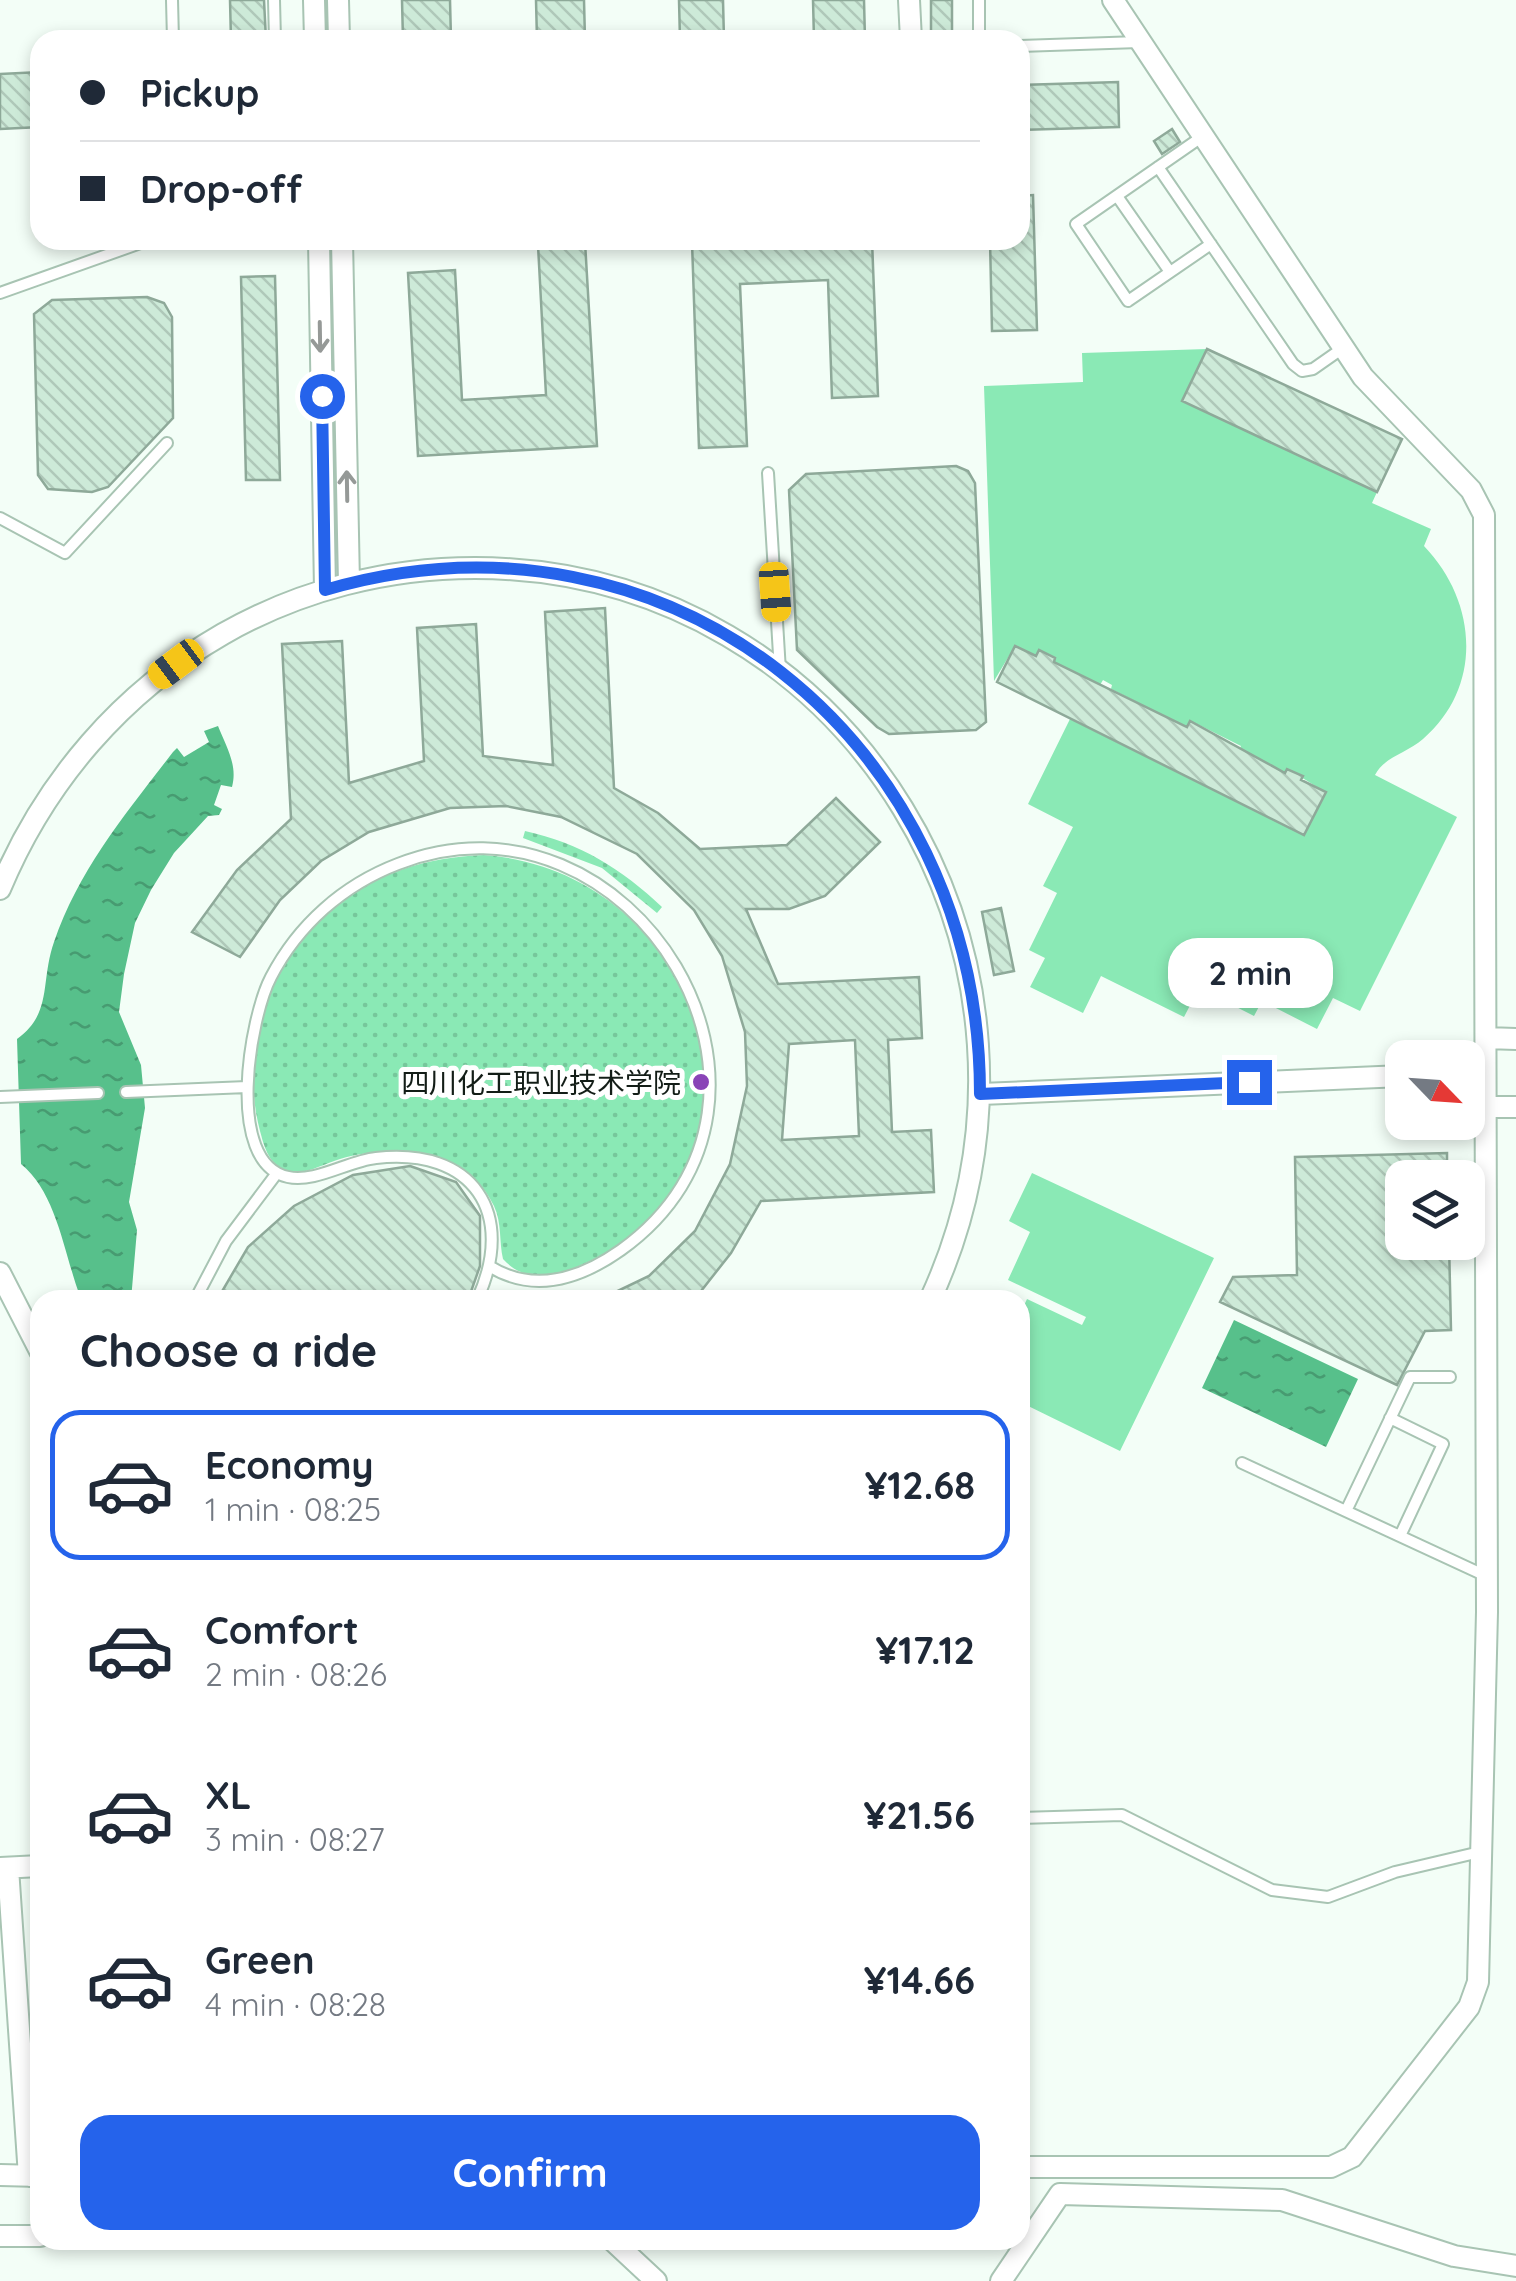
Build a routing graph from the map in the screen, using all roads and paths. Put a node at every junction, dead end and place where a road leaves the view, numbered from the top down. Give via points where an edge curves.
1 (172, 0) edge
2 (274, 0) edge
3 (314, 0) edge
4 (338, 0) edge
5 (909, 0) edge
6 (979, 0) edge
7 (1113, 0) edge
8 (173, 30) edge
9 (275, 30) edge
10 (315, 30) edge
11 (338, 30) edge
12 (910, 30) edge
13 (979, 30) edge
14 (1142, 42) junction
15 (1030, 46) edge
16 (1204, 136) junction
17 (1158, 167) junction
18 (1117, 196) junction
19 (1211, 244) junction
20 (120, 250) edge
21 (318, 250) edge
22 (342, 250) edge
23 (1170, 272) junction
24 (0, 292) edge
25 (1343, 348) junction
26 (166, 443) dead end
27 (768, 473) dead end
28 (0, 518) edge
29 (349, 583) junction
30 (325, 590) junction
31 (780, 671) junction
32 (0, 888) edge
33 (1486, 1038) junction
34 (1516, 1039) edge
35 (1485, 1042) edge
36 (1385, 1077) edge
37 (247, 1087) junction
38 (126, 1092) dead end
39 (98, 1093) dead end
40 (980, 1094) junction
41 (0, 1098) edge
42 (1485, 1102) edge
43 (1486, 1106) junction
44 (1516, 1107) edge
45 (277, 1172) junction
46 (489, 1266) junction
47 (1, 1280) edge
48 (200, 1290) edge
49 (481, 1290) edge
50 (934, 1290) edge
51 (30, 1333) edge
52 (1450, 1377) dead end
53 (1390, 1418) junction
54 (1242, 1463) dead end
55 (1346, 1511) junction
56 (1400, 1536) junction
57 (1486, 1576) junction
58 (1030, 1818) edge
59 (1481, 1852) junction
60 (30, 1867) edge
61 (4, 1868) edge
62 (30, 2126) edge
63 (1030, 2167) edge
64 (0, 2175) edge
65 (30, 2176) edge
66 (0, 2236) edge
67 (30, 2236) edge
68 (1030, 2239) edge
69 (623, 2250) edge
70 (1023, 2250) edge
71 (1516, 2266) edge
72 (656, 2281) edge
73 (1002, 2281) edge

1 - 8 lane
2 - 9 lane
3 - 10 street
4 - 11 street
5 - 12 street
6 - 13 lane
7 - 14 street
14 - 15 lane
14 - 16 street
16 - 17 lane
16 - 25 street
17 - 18 lane
17 - 19 lane
18 - 23 lane
18 - 23 lane via 1076,224 1128,301
19 - 23 lane
19 - 25 lane via 1293,364 1313,369
20 - 24 lane
21 -> 30 street
29 -> 22 street
25 - 33 street via 1378,396 1471,490 1484,515
26 - 28 lane via 65,552
27 - 31 lane
29 - 30 street
29 - 31 street via 458,568 570,577 678,611
30 - 32 street via 208,643 118,712 46,799
31 - 40 street via 832,716 881,773 938,871 972,979
33 - 34 street
33 - 35 street
36 - 40 street
37 - 38 lane
37 - 45 lane via 258,1146
37 - 46 lane via 252,1029 283,956 317,915 382,870 458,850 510,852 561,864 615,894 660,938 696,1002 709,1076 698,1148 666,1207 611,1257 541,1282 512,1279
39 - 41 lane
40 - 50 street via 965,1204
42 - 43 street
43 - 44 street
43 - 57 street
45 - 46 lane via 300,1178 398,1156 440,1165 467,1181 490,1208
45 - 48 lane via 226,1240
46 - 49 lane
47 - 51 street
52 - 53 lane via 1410,1377
53 - 55 lane
53 - 56 lane via 1443,1444
54 - 55 lane
55 - 56 lane
56 - 57 lane
57 - 59 street
58 - 59 lane via 1122,1816 1272,1890 1328,1897 1395,1872
59 - 63 street via 1478,1982 1469,2007 1352,2157 1332,2167
60 - 61 street
61 - 62 street
64 - 65 street
66 - 67 street
68 - 71 street via 1060,2194 1282,2200 1454,2256
69 - 72 street
70 - 73 street

